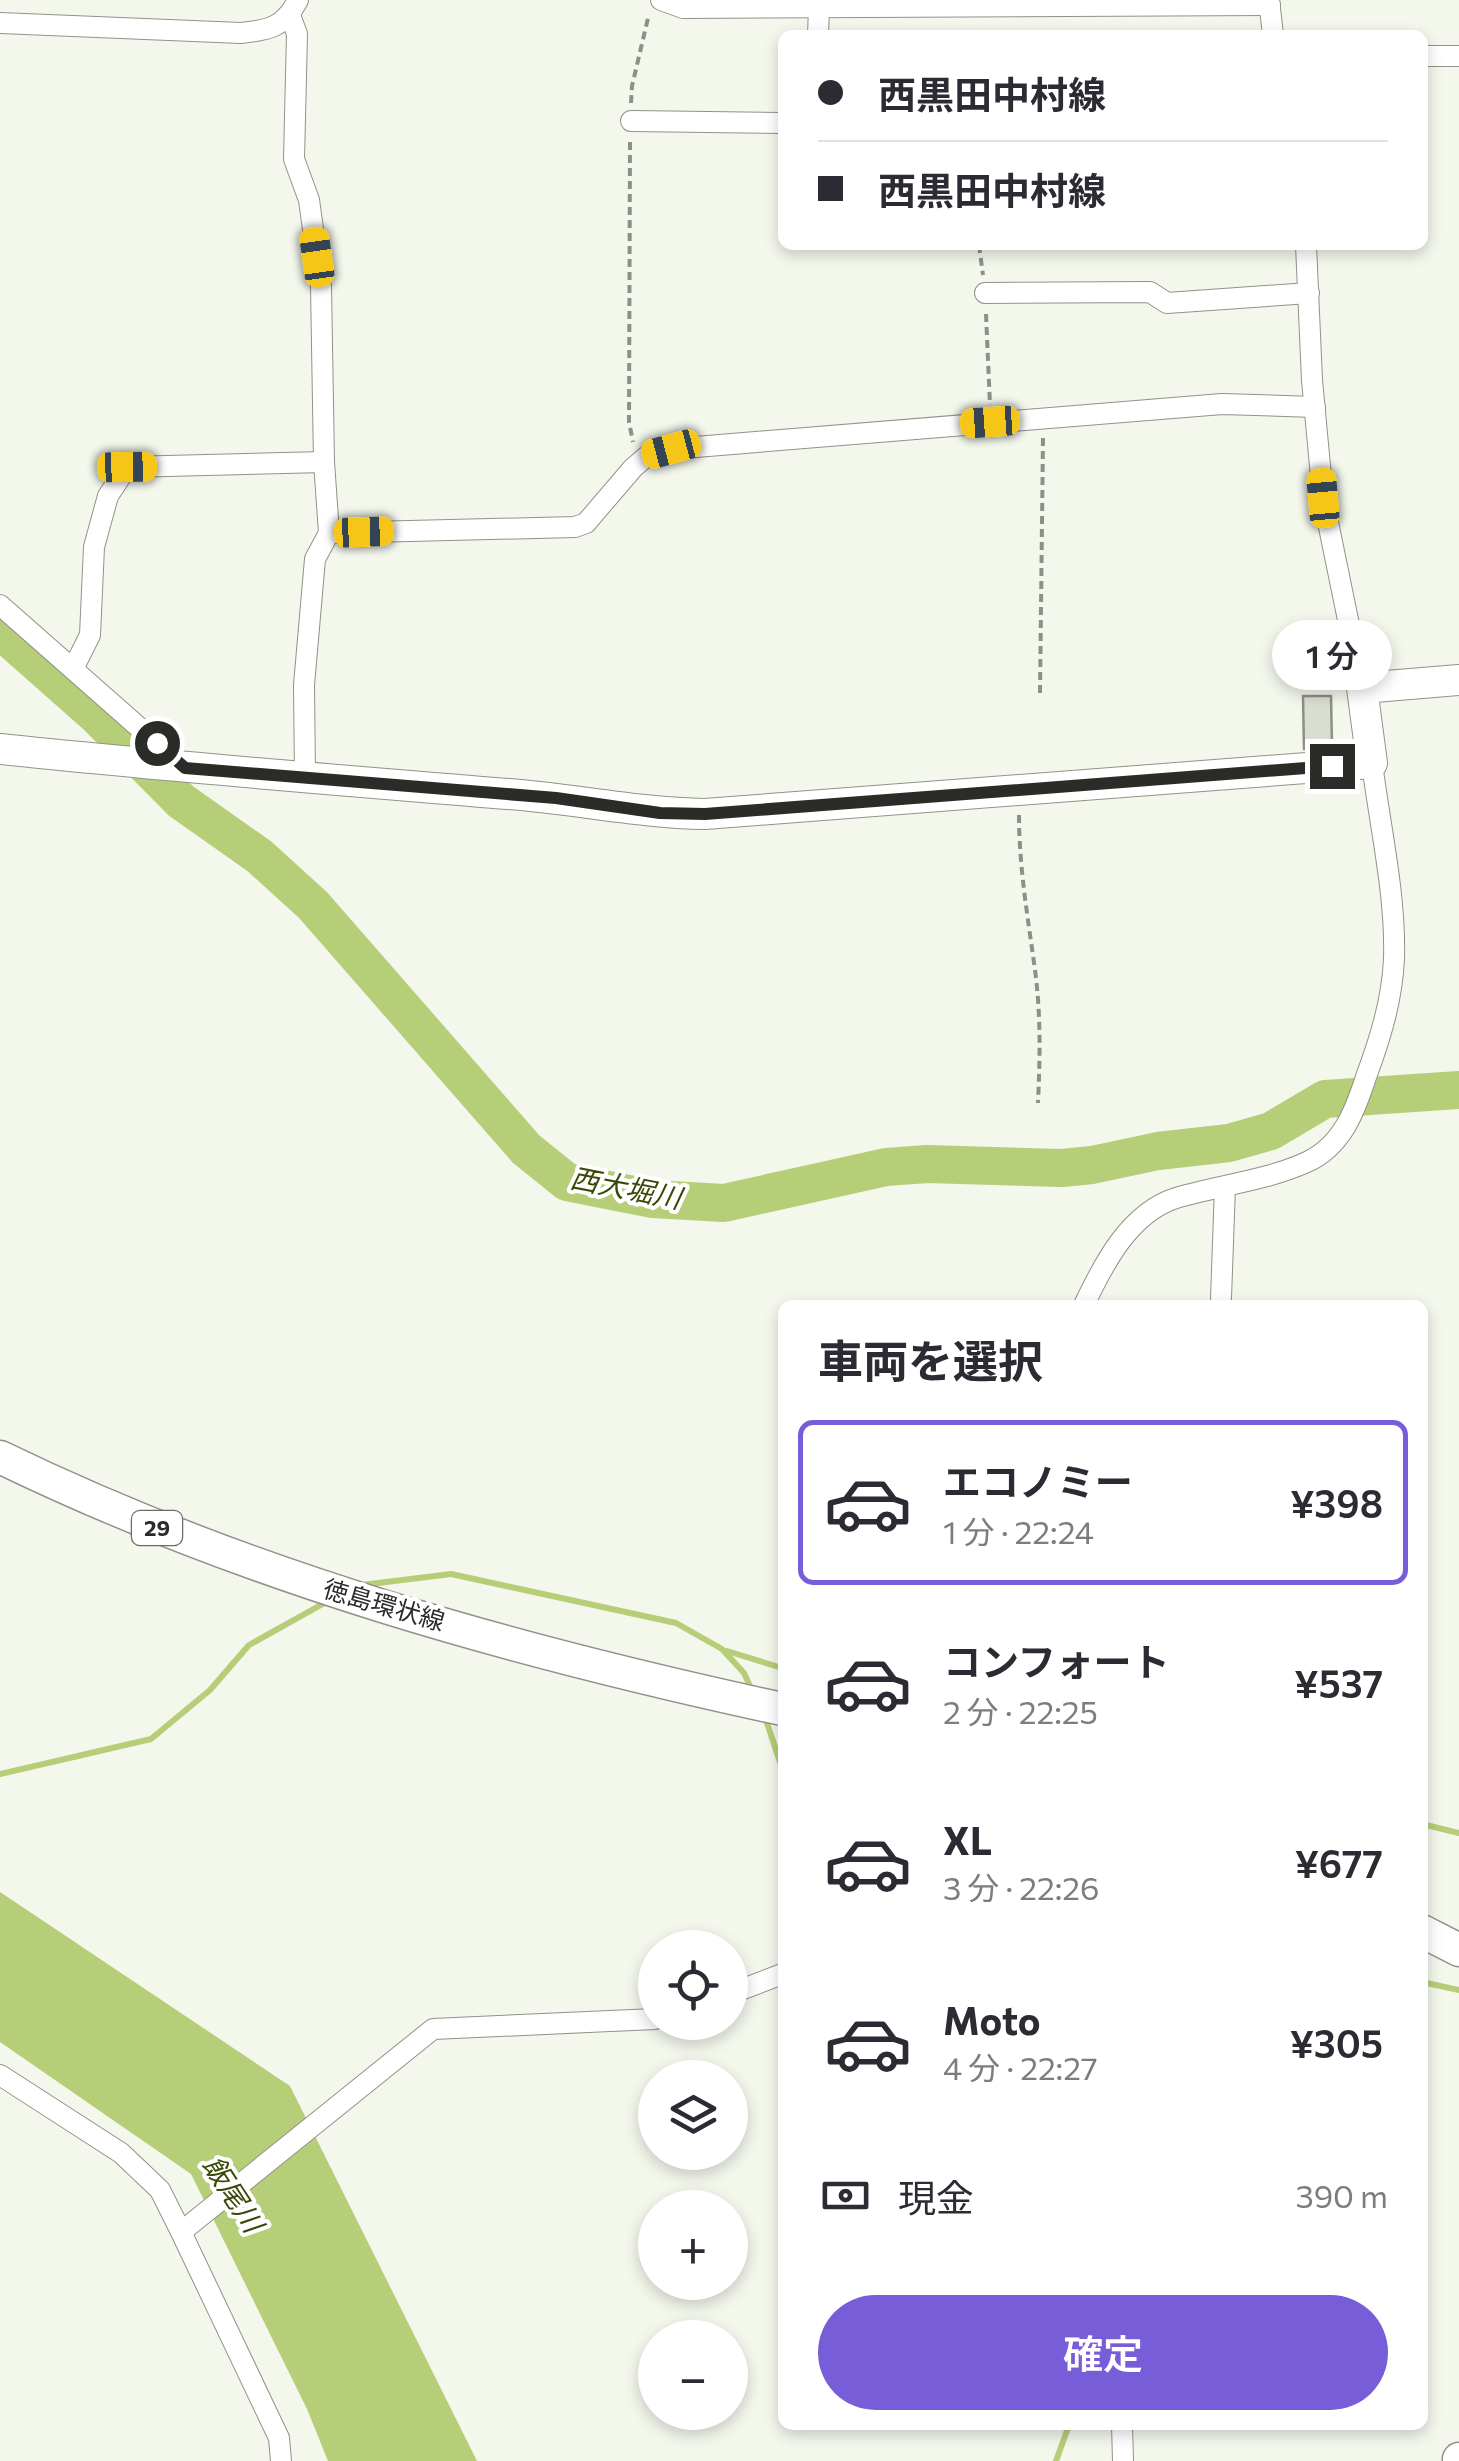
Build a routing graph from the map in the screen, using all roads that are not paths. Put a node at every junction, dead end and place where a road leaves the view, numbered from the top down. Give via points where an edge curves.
1 (660, 0) edge
2 (1269, 2) edge
3 (818, 7) junction
4 (294, 8) edge
5 (0, 23) edge
6 (818, 30) edge
7 (1272, 30) edge
8 (1428, 56) edge
9 (1459, 56) edge
10 (631, 120) road end
11 (778, 122) edge
12 (1306, 250) edge
13 (985, 293) road end
14 (1310, 293) junction
15 (1315, 407) junction
16 (324, 462) junction
17 (329, 533) junction
18 (0, 606) edge
19 (73, 669) junction
20 (1459, 680) edge
21 (1362, 688) junction
22 (0, 748) edge
23 (1372, 763) junction
24 (173, 767) junction
25 (304, 778) junction
26 (1225, 1187) junction
27 (1221, 1298) dead end
28 (1086, 1300) edge
29 (0, 1457) edge
30 (778, 1708) edge
31 (1428, 1934) edge
32 (1459, 1950) edge
33 (778, 1976) edge
34 (748, 1987) edge
35 (638, 2020) edge
36 (0, 2075) edge
37 (188, 2227) junction
38 (1122, 2430) edge
39 (280, 2461) edge
40 (1122, 2461) edge

1 - 3 street via 683,8
2 - 3 street
2 - 7 street
3 - 6 street
4 - 5 street via 274,30 241,34
4 - 16 street via 294,159 309,200 321,286
8 - 9 street
10 - 11 street
12 - 14 street
13 - 14 street via 1150,292 1166,303
14 - 15 street
15 - 17 street via 1222,404 671,449 646,456 575,527
15 - 21 street via 1323,498
16 - 17 street
16 - 19 street via 127,467 108,496 94,547 90,635
17 - 25 street via 316,559 304,685
18 - 19 street
19 - 24 street
20 - 21 main road
21 - 23 main road
22 - 24 main road
23 - 25 main road via 705,814
23 - 26 street via 1394,959 1386,1021 1366,1080 1334,1143 1311,1160
24 - 25 main road
26 - 27 street
26 - 28 street via 1172,1199 1148,1215 1105,1261
29 - 30 main road, 徳島環状線 / 29 via 180,1538 318,1586
31 - 32 main road
33 - 34 street
35 - 37 street via 433,2029
36 - 37 street via 120,2153
37 - 39 street via 279,2438
38 - 40 street

